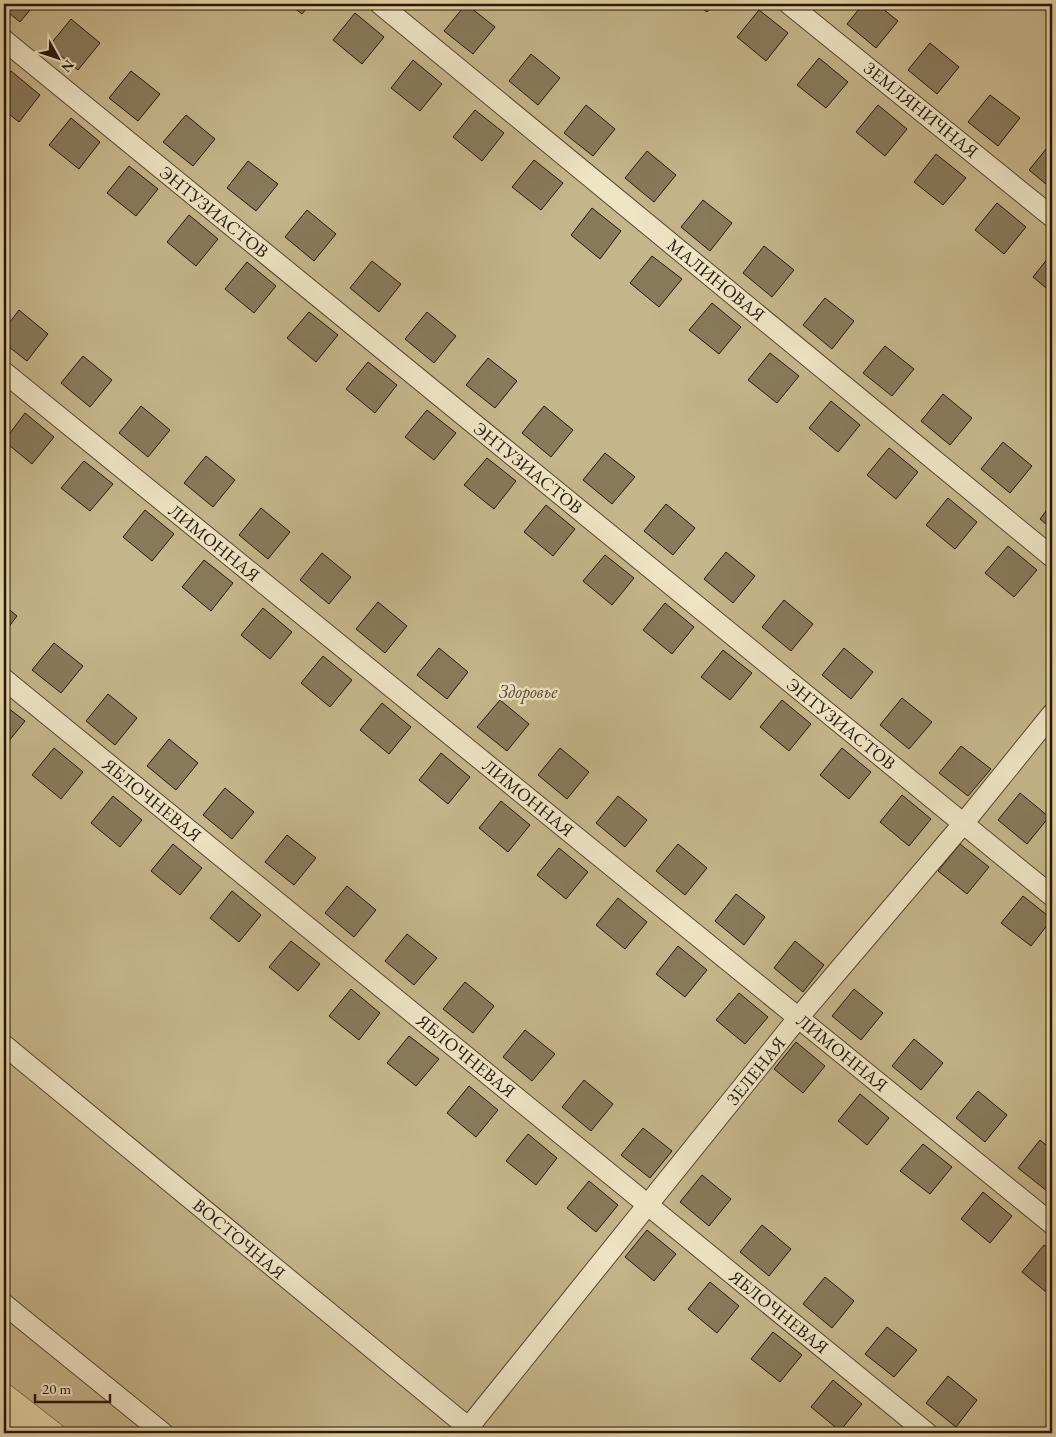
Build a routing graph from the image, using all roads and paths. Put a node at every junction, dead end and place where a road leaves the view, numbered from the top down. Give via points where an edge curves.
1 (380, 4) edge
2 (789, 4) edge
3 (4, 40) edge
4 (1052, 217) edge
5 (4, 372) edge
6 (1052, 557) edge
7 (4, 679) edge
8 (1052, 714) edge
9 (963, 824) junction
10 (1052, 896) edge
11 (798, 1018) junction
12 (4, 1045) edge
13 (649, 1206) junction
14 (1052, 1224) edge
15 (4, 1304) edge
16 (469, 1432) edge
17 (164, 1433) edge
18 (928, 1433) edge

1 - 6 street, МАЛИНОВАЯ
2 - 4 street, ЗЕМЛЯНИЧНАЯ
3 - 9 street, ЭНТУЗИАСТОВ
5 - 11 street, ЛИМОННАЯ
7 - 13 street, ЯБЛОЧНЕВАЯ
8 - 9 street, ЗЕЛЕНАЯ
9 - 10 street, ЭНТУЗИАСТОВ
9 - 11 street, ЗЕЛЕНАЯ
11 - 13 street, ЗЕЛЕНАЯ
11 - 14 street, ЛИМОННАЯ
12 - 16 street, ВОСТОЧНАЯ
13 - 16 street, ЗЕЛЕНАЯ
13 - 18 street, ЯБЛОЧНЕВАЯ
15 - 17 street

